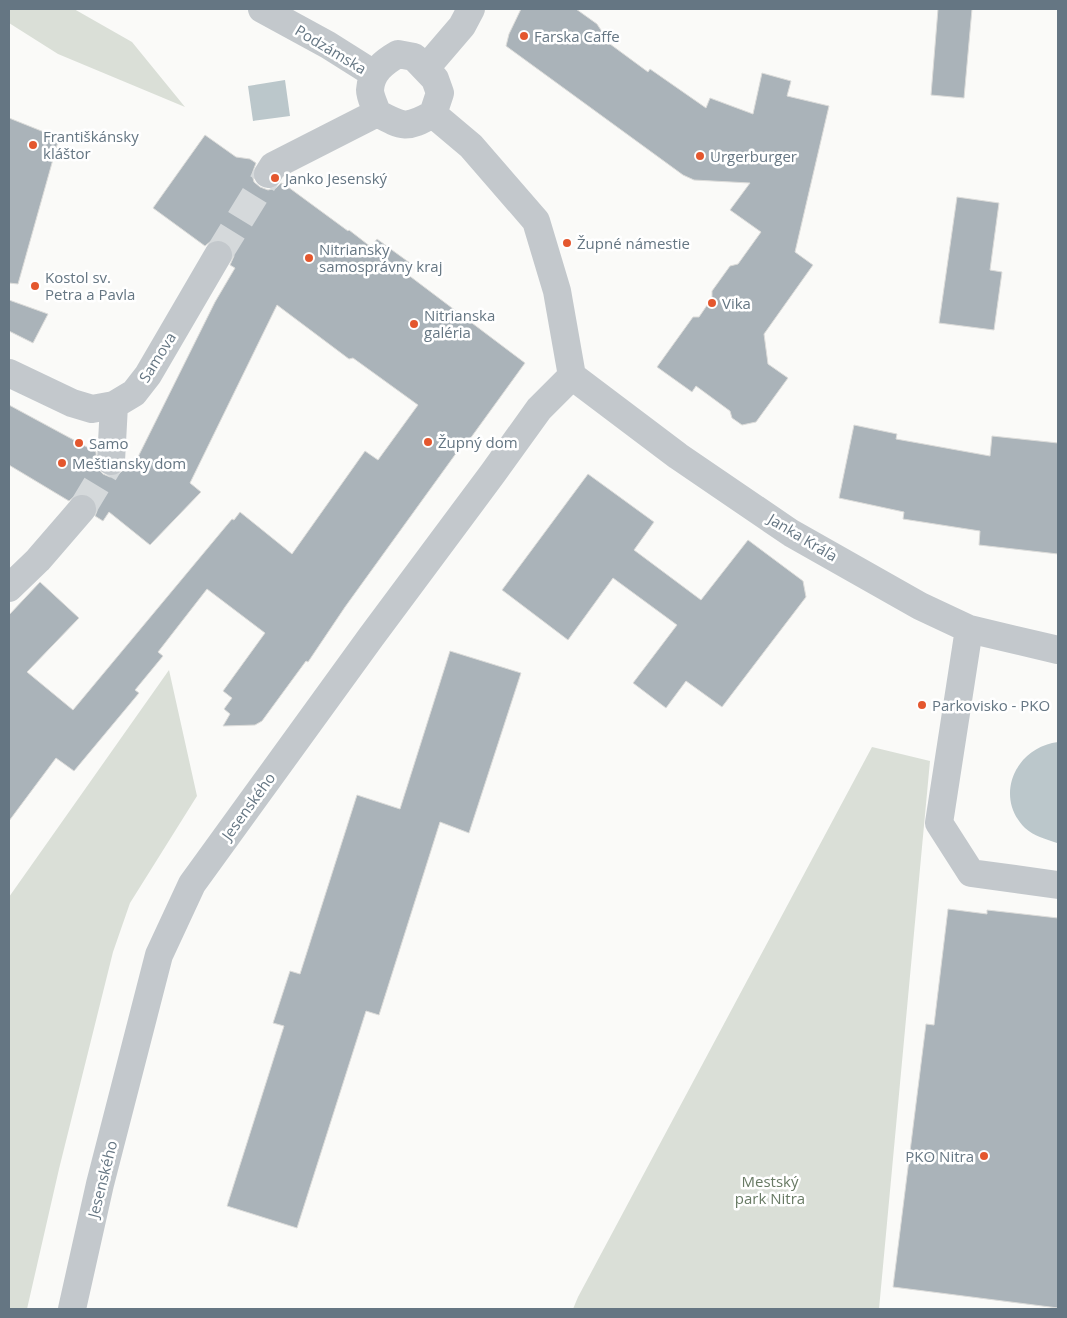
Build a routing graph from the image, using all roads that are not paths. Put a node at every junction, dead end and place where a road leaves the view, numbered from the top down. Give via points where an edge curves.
1 (262, 9) edge
2 (471, 9) edge
3 (426, 68) junction
4 (374, 74) junction
5 (377, 113) junction
6 (433, 114) junction
7 (268, 174) tunnel mouth
8 (218, 255) tunnel mouth
9 (9, 373) edge
10 (572, 376) junction
11 (114, 405) junction
12 (111, 461) tunnel mouth
13 (82, 508) tunnel mouth
14 (9, 588) edge
15 (969, 629) junction
16 (1058, 650) edge
17 (1058, 885) edge
18 (72, 1309) edge

1 - 4 street, Podzámska
2 - 3 street via 462,26
3 - 4 street via 414,57 398,54 386,60
3 - 6 street via 440,93
4 - 5 street via 370,91
5 - 6 street via 398,124 415,124
5 - 7 street via 273,166
6 - 10 street via 471,146 536,221 557,291
8 - 11 street, Samova via 148,375 134,392
9 - 11 street, Samova via 72,403 92,409
10 - 15 street, Janka Kráľa via 678,456 791,533 920,606
10 - 18 street, Jesenského via 539,409 192,884 160,955 100,1184
11 - 12 street
13 - 14 street via 38,560
15 - 16 street, Janka Kráľa
15 - 17 street via 939,824 971,873

